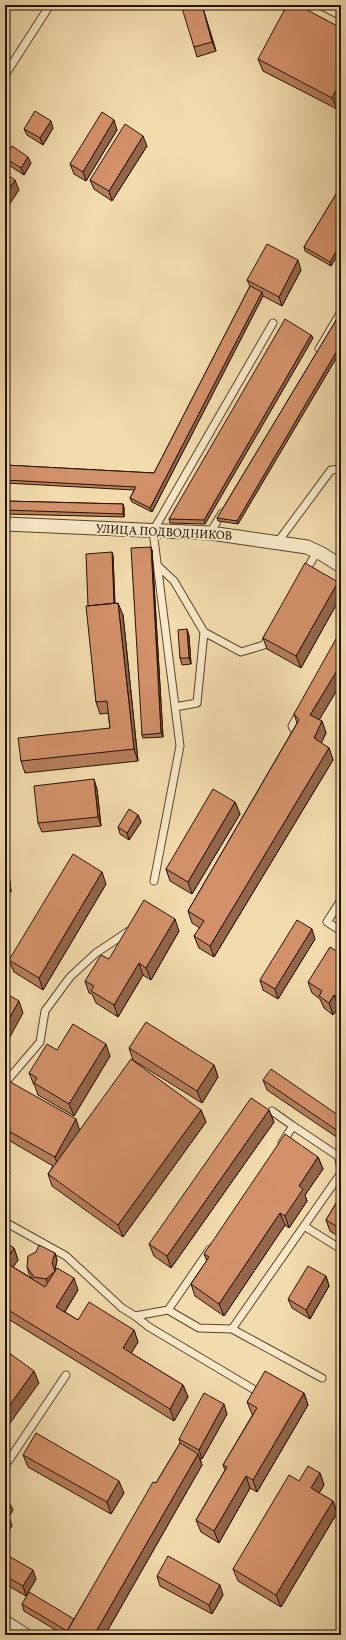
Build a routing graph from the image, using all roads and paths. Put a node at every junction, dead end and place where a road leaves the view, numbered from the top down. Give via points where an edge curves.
1 (50, 5) edge
2 (320, 5) edge
3 (341, 16) edge
4 (5, 76) edge
5 (341, 312) edge
6 (273, 323) dead end
7 (313, 359) edge
8 (341, 469) edge
9 (226, 506) edge
10 (5, 524) edge
11 (153, 531) junction
12 (210, 533) junction
13 (277, 543) junction
14 (317, 552) junction
15 (158, 566) junction
16 (341, 566) edge
17 (302, 579) edge
18 (204, 632) junction
19 (272, 632) edge
20 (303, 706) edge
21 (175, 707) junction
22 (292, 741) edge
23 (154, 881) dead end
24 (341, 900) edge
25 (341, 930) edge
26 (129, 931) edge
27 (5, 1083) edge
28 (272, 1111) dead end
29 (292, 1126) junction
30 (279, 1146) edge
31 (341, 1168) edge
32 (341, 1172) edge
33 (5, 1222) edge
34 (304, 1226) junction
35 (213, 1245) edge
36 (341, 1249) edge
37 (168, 1310) junction
38 (135, 1316) junction
39 (232, 1329) junction
40 (66, 1375) dead end
41 (322, 1378) dead end
42 (254, 1388) edge
43 (5, 1466) edge
44 (5, 1622) edge
45 (25, 1635) edge

1 - 4 lane
2 - 3 lane
5 - 7 lane
6 - 11 lane
8 - 13 lane via 331,470
9 - 12 lane
10 - 11 street, УЛИЦА ПОДВОДНИКОВ
11 - 12 street, УЛИЦА ПОДВОДНИКОВ
11 - 15 lane
12 - 13 street, УЛИЦА ПОДВОДНИКОВ
13 - 14 street, УЛИЦА ПОДВОДНИКОВ via 307,547
14 - 16 street, УЛИЦА ПОДВОДНИКОВ
14 - 17 lane
15 - 18 lane via 174,580
15 - 21 lane
18 - 19 lane via 241,652 264,645
18 - 21 lane via 197,702
20 - 22 lane via 292,726 296,734
21 - 23 lane via 180,746
24 - 25 lane via 327,922
26 - 27 lane via 96,953 70,977 45,1011 40,1042
28 - 29 lane
29 - 30 lane
29 - 31 lane via 338,1156
32 - 34 lane
33 - 38 lane via 66,1256 122,1308
34 - 36 lane
34 - 39 lane
35 - 37 lane
37 - 38 lane
37 - 39 lane via 199,1328
38 - 42 lane via 149,1327
39 - 41 lane
40 - 43 lane
44 - 45 street

